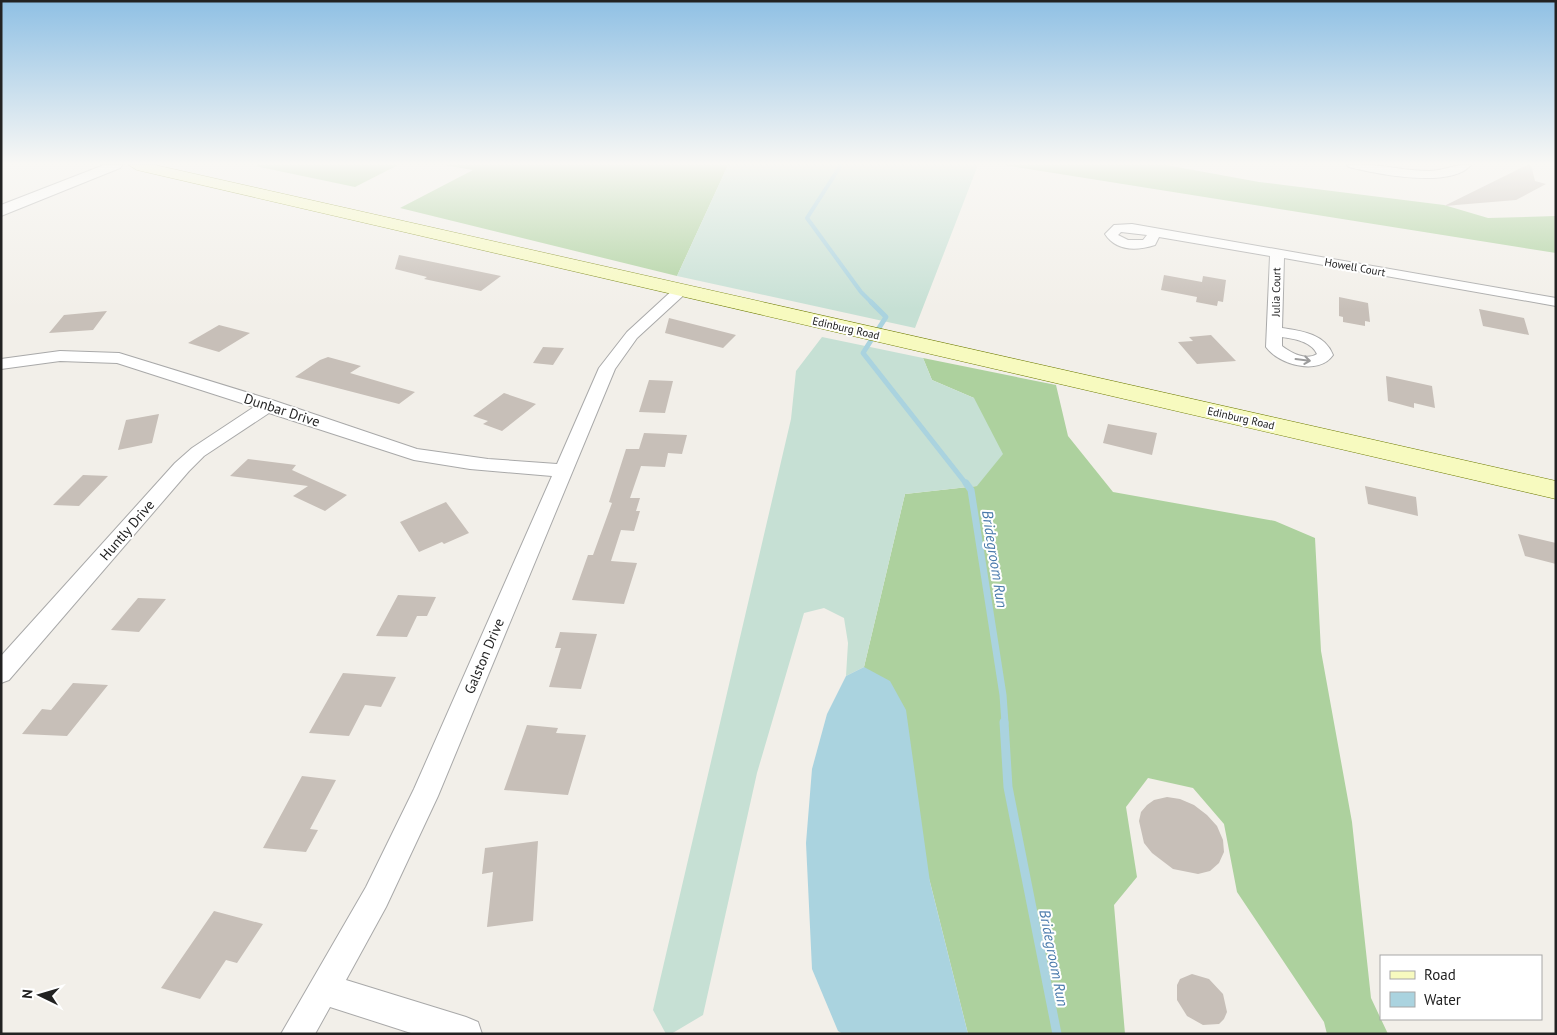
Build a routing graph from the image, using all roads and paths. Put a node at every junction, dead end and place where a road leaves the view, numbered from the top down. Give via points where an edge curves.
1 (347, 213) edge
2 (1155, 232) dead end
3 (1277, 253) junction
4 (681, 290) junction
5 (1556, 302) edge
6 (1275, 331) dead end
7 (1, 364) edge
8 (269, 405) junction
9 (563, 470) junction
10 (1556, 490) edge
11 (1, 672) edge
12 (324, 989) junction
13 (297, 1034) edge
14 (466, 1034) edge

1 - 4 main road, Edinburg Road
2 - 3 street, Howell Court
3 - 5 street, Howell Court
3 - 6 street, Julia Court
4 - 9 street, Galston Drive via 614,356
4 - 10 main road, Edinburg Road
7 - 8 street, Dunbar Drive via 54,355 100,355 119,358
8 - 9 street, Dunbar Drive via 423,456 489,466
8 - 11 street, Huntly Drive via 198,452 182,467
9 - 12 street, Galston Drive via 424,796 376,897
12 - 13 street, Galston Drive
12 - 14 street

